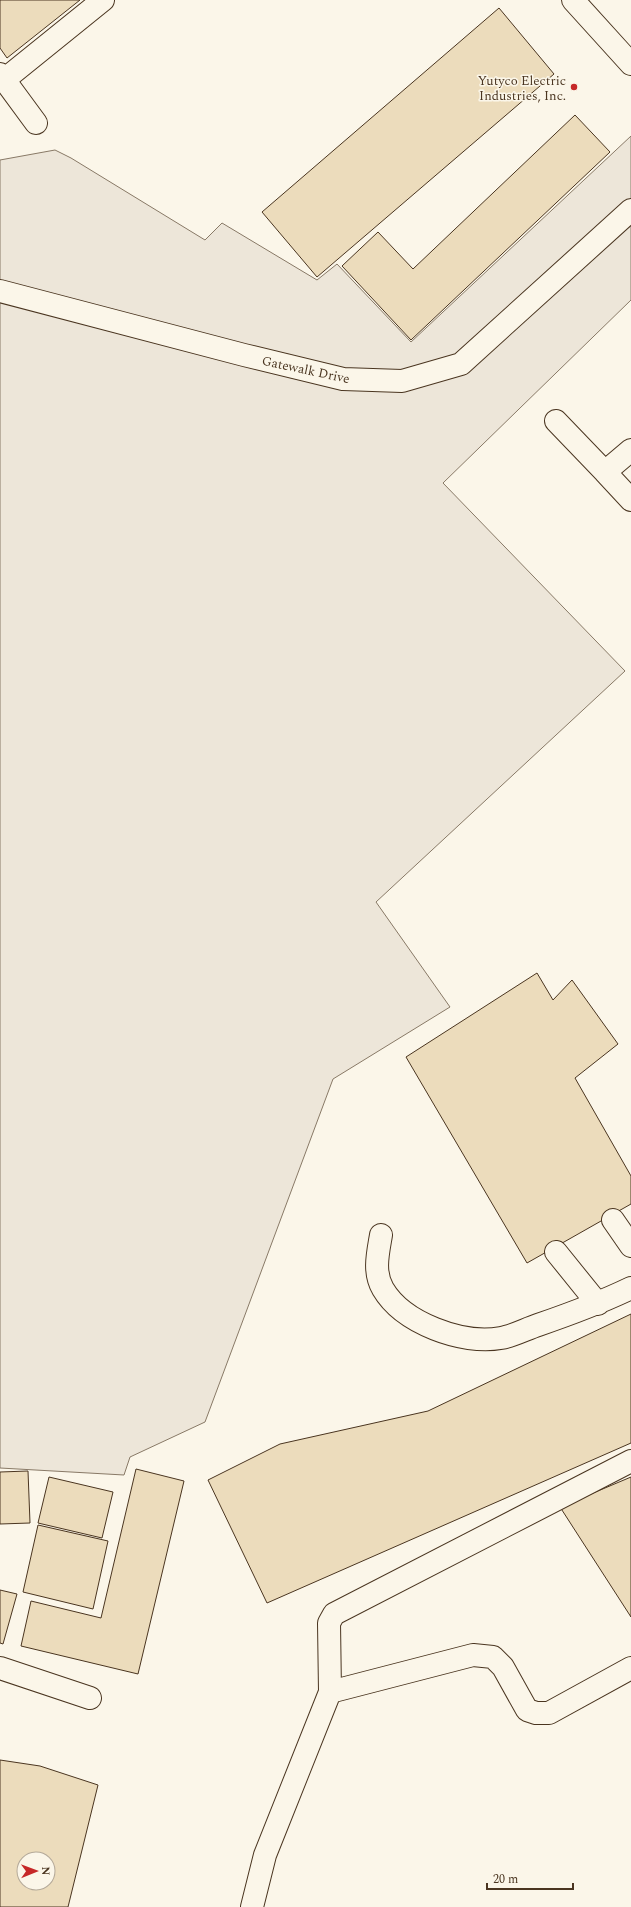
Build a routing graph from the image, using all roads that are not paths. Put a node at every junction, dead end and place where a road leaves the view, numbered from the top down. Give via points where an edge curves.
1 (103, 0) edge
2 (573, 0) edge
3 (631, 64) edge
4 (2, 77) edge
5 (36, 123) dead end
6 (631, 210) edge
7 (0, 291) edge
8 (556, 421) dead end
9 (631, 450) edge
10 (605, 472) junction
11 (631, 500) edge
12 (613, 1220) dead end
13 (381, 1235) dead end
14 (631, 1246) edge
15 (556, 1252) dead end
16 (631, 1288) edge
17 (598, 1304) junction
18 (631, 1461) edge
19 (0, 1668) edge
20 (631, 1668) edge
21 (330, 1692) junction
22 (90, 1698) dead end
23 (252, 1907) edge

1 - 4 main road
2 - 3 main road
4 - 5 main road
6 - 7 main road, Gatewalk Drive via 461,364 402,380 342,379
8 - 10 main road
9 - 10 main road
10 - 11 main road
12 - 14 main road
13 - 17 main road via 376,1263 382,1288 401,1309 450,1335 500,1338
15 - 17 main road
16 - 17 main road
18 - 21 main road via 334,1614 329,1624
19 - 22 main road
20 - 21 main road via 549,1713 527,1710 503,1667 493,1656 473,1656
21 - 23 main road via 265,1855

